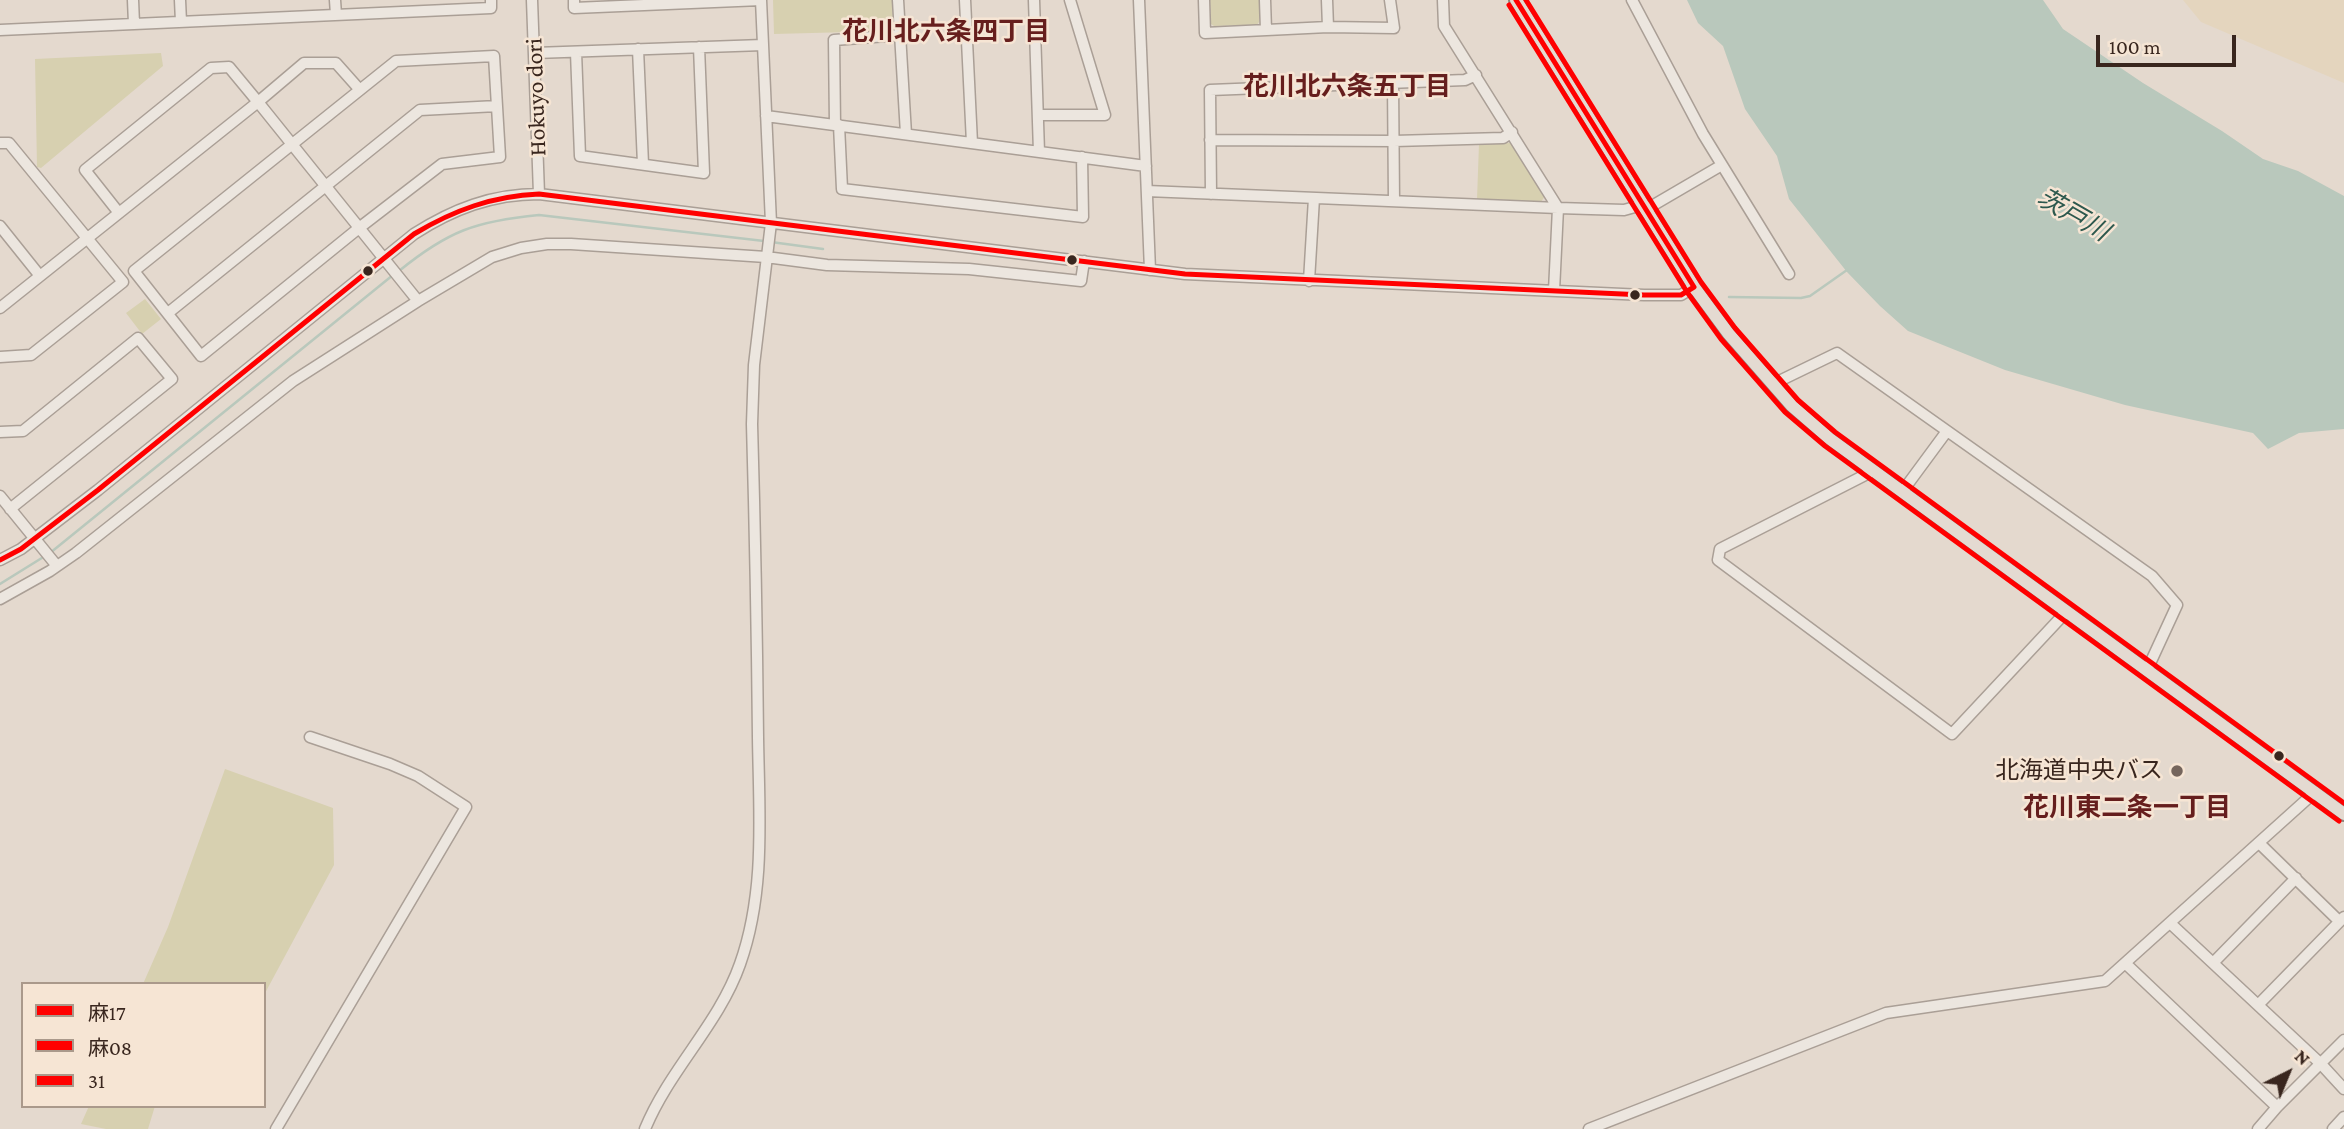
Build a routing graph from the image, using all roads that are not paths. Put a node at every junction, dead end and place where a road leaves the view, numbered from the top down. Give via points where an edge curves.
1 (133, 0) edge
2 (180, 0) edge
3 (335, 0) edge
4 (491, 0) edge
5 (532, 0) edge
6 (574, 0) edge
7 (761, 0) edge
8 (898, 0) edge
9 (965, 0) edge
10 (1034, 0) edge
11 (1070, 0) edge
12 (1139, 0) edge
13 (1204, 0) edge
14 (1265, 0) edge
15 (1327, 0) edge
16 (1390, 0) edge
17 (1443, 0) edge
18 (1516, 0) edge
19 (1632, 0) edge
20 (695, 1) edge
21 (635, 3) edge
22 (336, 15) junction
23 (181, 22) junction
24 (134, 24) junction
25 (1328, 27) junction
26 (0, 30) edge
27 (1266, 30) junction
28 (900, 35) junction
29 (763, 45) junction
30 (699, 47) junction
31 (638, 50) junction
32 (576, 52) junction
33 (535, 53) junction
34 (1476, 75) junction
35 (1393, 83) junction
36 (360, 90) junction
37 (258, 102) junction
38 (497, 106) junction
39 (1038, 115) junction
40 (766, 116) junction
41 (837, 125) junction
42 (1512, 132) junction
43 (906, 134) junction
44 (1210, 140) junction
45 (1394, 141) junction
46 (0, 143) edge
47 (972, 143) junction
48 (292, 144) junction
49 (1039, 152) junction
50 (1082, 157) junction
51 (643, 164) junction
52 (1722, 165) junction
53 (1146, 166) junction
54 (326, 187) junction
55 (1147, 191) junction
56 (539, 194) junction
57 (1211, 194) junction
58 (1314, 198) junction
59 (1394, 201) junction
60 (1644, 207) junction
61 (1558, 208) junction
62 (119, 213) junction
63 (0, 226) edge
64 (359, 228) junction
65 (770, 228) junction
66 (88, 238) junction
67 (767, 253) junction
68 (384, 259) junction
69 (1084, 261) junction
70 (1150, 270) junction
71 (1789, 274) dead end
72 (40, 276) junction
73 (1309, 281) junction
74 (1694, 287) junction
75 (1554, 291) junction
76 (418, 302) junction
77 (0, 308) edge
78 (168, 313) junction
79 (0, 357) edge
80 (1773, 384) junction
81 (1947, 431) junction
82 (0, 432) edge
83 (1873, 471) junction
84 (1902, 492) junction
85 (0, 496) edge
86 (10, 509) junction
87 (34, 538) junction
88 (0, 560) edge
89 (54, 563) junction
90 (0, 599) edge
91 (2066, 612) junction
92 (2147, 670) junction
93 (310, 737) dead end
94 (2315, 792) junction
95 (2344, 814) edge
96 (2259, 843) junction
97 (2296, 878) junction
98 (2342, 919) edge
99 (2170, 923) junction
100 (2125, 963) junction
101 (2213, 963) junction
102 (2258, 1005) junction
103 (2344, 1040) edge
104 (2321, 1064) junction
105 (2344, 1088) edge
106 (2277, 1107) junction
107 (2344, 1117) edge
108 (276, 1129) edge
109 (645, 1129) edge
110 (1589, 1129) edge
111 (2258, 1129) edge
112 (2333, 1129) edge

1 - 24 street
2 - 23 street
3 - 22 street
4 - 22 street via 491,8
5 - 33 street, Hokuyo dori
6 - 21 street via 574,8
7 - 20 street
7 - 29 street
8 - 28 street
9 - 47 street
10 - 39 street
11 - 39 street via 1105,115
12 - 53 street
13 - 27 street via 1205,33
14 - 27 street
15 - 25 street
16 - 25 street via 1394,28
17 - 34 street via 1444,26
18 - 60 main road
19 - 52 street
20 - 21 street
22 - 23 street
23 - 24 street
24 - 26 street
25 - 27 street
28 - 41 street via 834,40
28 - 43 street
29 - 30 street
29 - 40 street
30 - 31 street
30 - 51 street via 704,173
31 - 32 street
31 - 51 street
32 - 33 street
32 - 51 street via 580,156
33 - 56 street, Hokuyo dori
34 - 35 street via 1465,80
34 - 42 street
35 - 44 street via 1210,90
35 - 45 street
36 - 37 street via 336,63 304,63
36 - 38 street via 396,61 494,57
36 - 48 street
37 - 48 street
37 - 62 street
37 - 62 street via 229,67 211,68 85,170
38 - 54 street via 420,110
38 - 64 street via 500,157 442,163
39 - 49 street
40 - 41 street
40 - 65 street
41 - 43 street
41 - 50 street via 842,188 1083,217
42 - 45 street via 1503,138
42 - 61 street
43 - 47 street
44 - 45 street
44 - 57 street
45 - 59 street
46 - 66 street via 9,143
47 - 49 street
48 - 54 street
48 - 78 street via 134,271
49 - 50 street
50 - 53 street
52 - 60 street
52 - 71 street
53 - 55 street
54 - 64 street
54 - 78 street
55 - 57 street
55 - 70 street
56 - 65 street
56 - 68 street via 501,197 450,213 414,233
57 - 58 street
58 - 59 street
58 - 73 street
59 - 61 street
60 - 61 street
60 - 74 main road
61 - 75 street
62 - 66 street
63 - 72 street
64 - 68 street
64 - 78 street via 201,356
65 - 67 street
65 - 69 street
66 - 72 street
66 - 79 street via 123,282 32,355
67 - 69 street via 827,265 969,269 1081,281
67 - 76 street via 547,244 521,247 492,257
67 - 109 street via 752,424 757,900 740,966
68 - 76 street
68 - 87 street
69 - 70 street
70 - 73 street
72 - 77 street
73 - 75 street
74 - 75 street via 1681,295
74 - 80 main road
76 - 89 street via 293,382
80 - 81 street via 1837,353
80 - 83 main road via 1792,406
81 - 84 street
81 - 92 street via 2152,576 2177,605
82 - 86 street via 23,431 138,338 172,379
83 - 84 main road
83 - 91 street via 1720,549 1718,560 1952,734
84 - 91 main road
85 - 86 street
86 - 87 street
87 - 88 street
87 - 89 street
89 - 90 street
91 - 92 main road
92 - 94 main road
93 - 108 street via 418,776 466,807
94 - 95 main road
94 - 96 street
96 - 97 street
96 - 99 street
97 - 98 street
97 - 101 street
98 - 102 street
99 - 100 street
99 - 101 street
100 - 106 street
100 - 110 street via 2105,981 1886,1013
101 - 102 street
102 - 104 street
103 - 104 street
104 - 105 street
104 - 106 street
106 - 111 street
107 - 112 street

